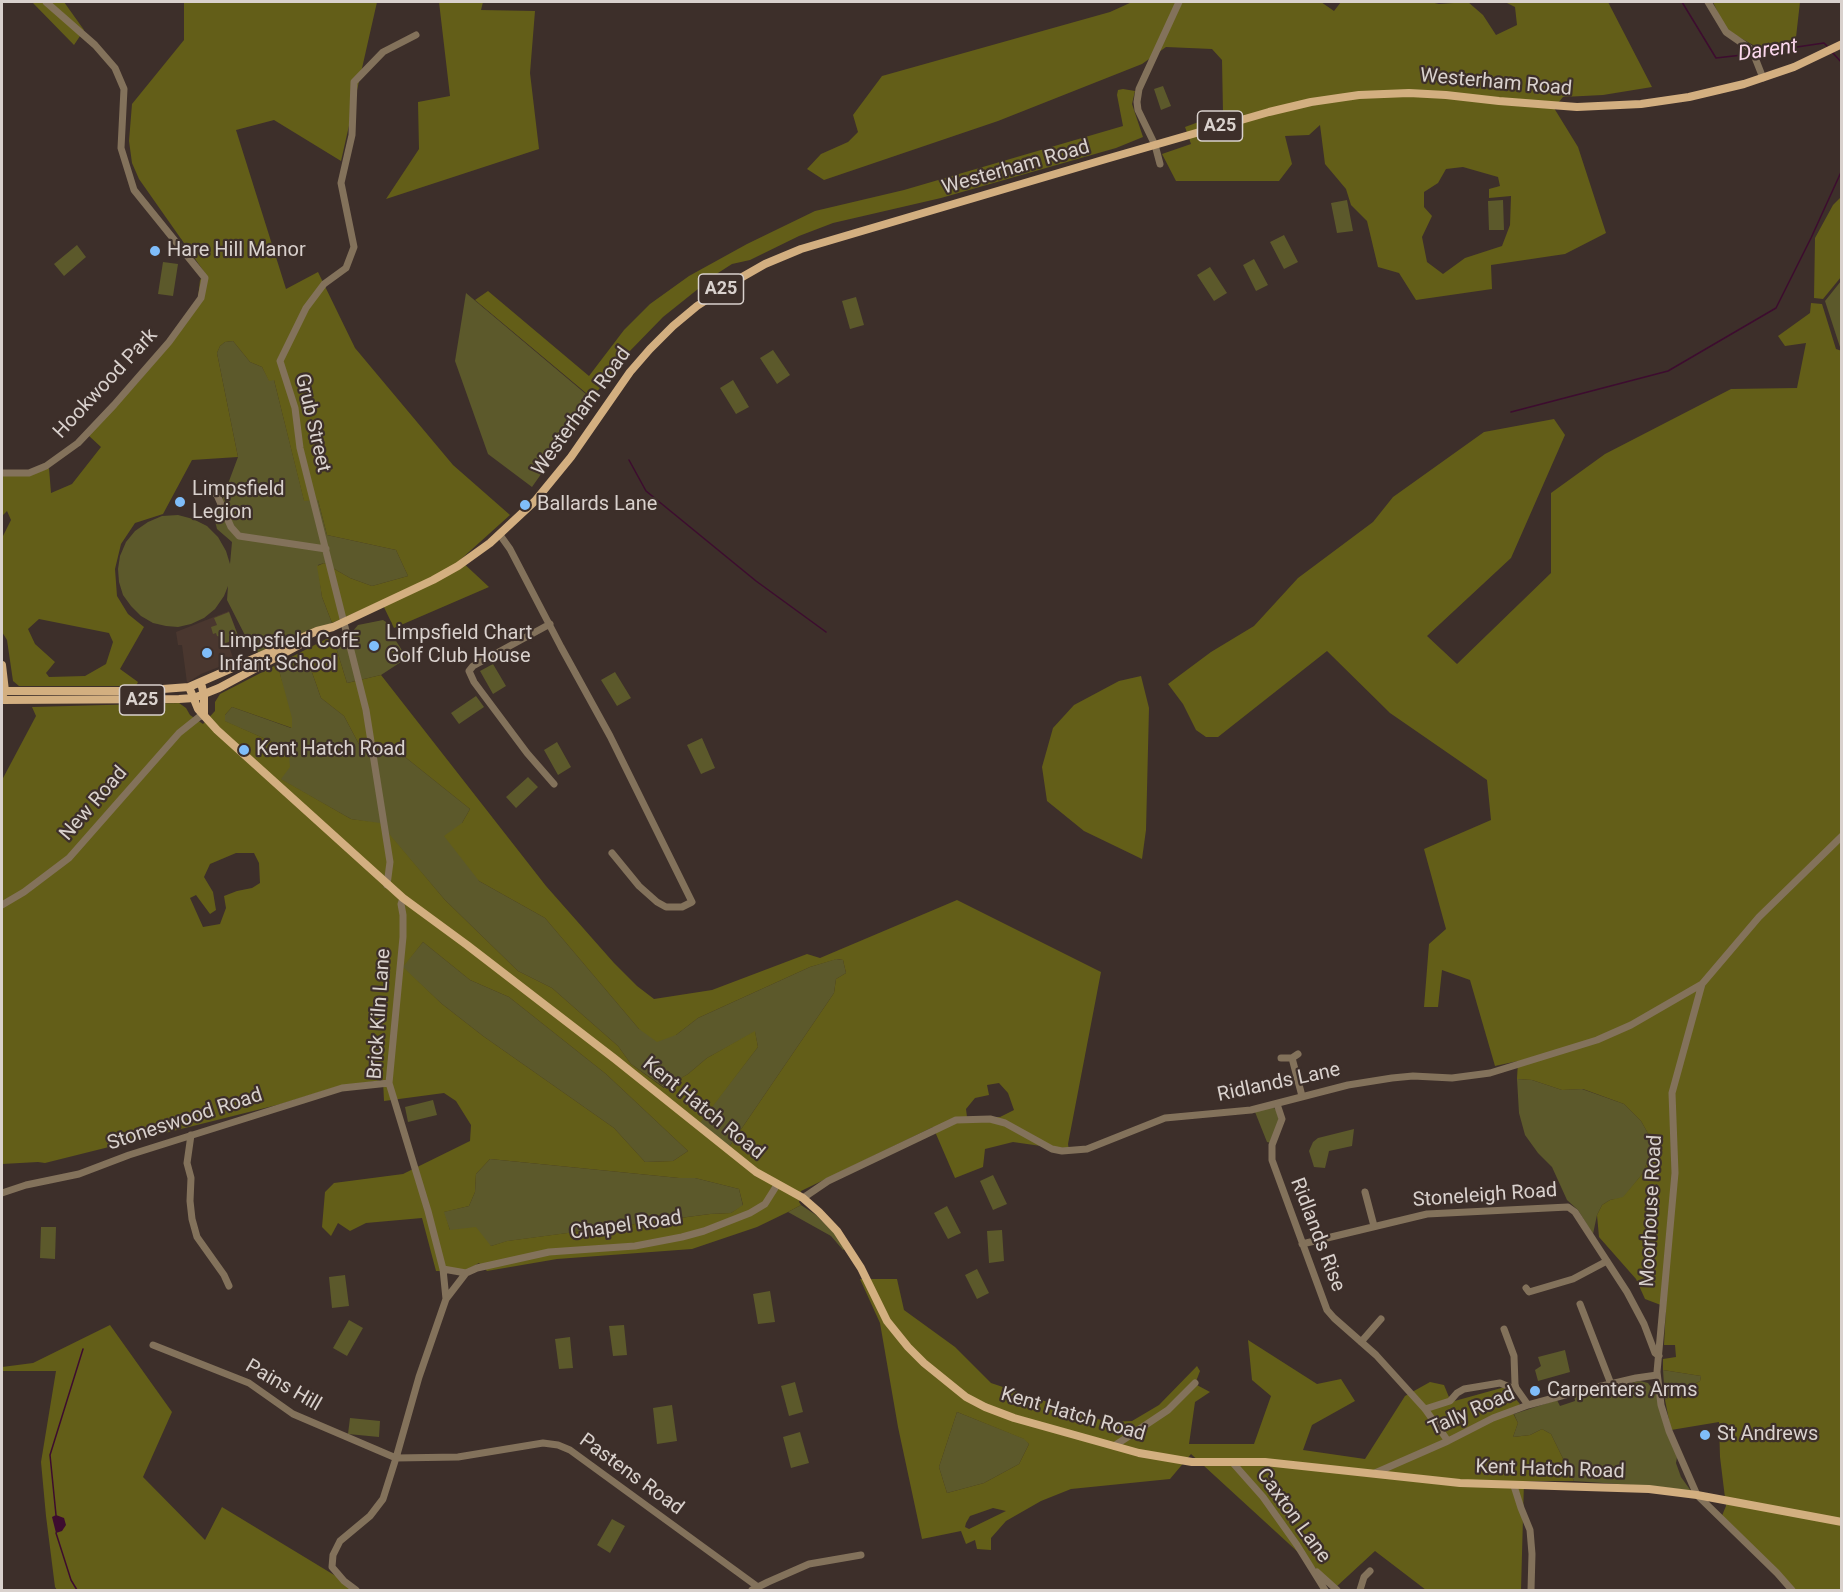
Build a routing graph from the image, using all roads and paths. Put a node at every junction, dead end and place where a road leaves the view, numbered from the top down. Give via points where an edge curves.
1 (46, 2) edge
2 (1179, 2) edge
3 (1708, 2) edge
4 (416, 36) dead end
5 (1834, 48) edge
6 (1763, 78) junction
7 (1155, 145) junction
8 (1160, 164) dead end
9 (2, 473) edge
10 (211, 490) dead end
11 (500, 535) junction
12 (326, 549) junction
13 (344, 622) junction
14 (550, 624) junction
15 (333, 627) junction
16 (2, 665) edge
17 (195, 686) junction
18 (2, 694) edge
19 (204, 695) junction
20 (194, 698) junction
21 (204, 715) junction
22 (554, 784) dead end
23 (1842, 836) edge
24 (612, 853) dead end
25 (387, 885) junction
26 (402, 898) junction
27 (2, 906) edge
28 (1702, 984) junction
29 (1281, 1058) dead end
30 (389, 1083) junction
31 (1302, 1096) junction
32 (1277, 1104) junction
33 (191, 1135) junction
34 (777, 1185) junction
35 (1365, 1192) dead end
36 (2, 1193) edge
37 (803, 1198) junction
38 (1374, 1226) junction
39 (1302, 1244) junction
40 (1607, 1262) junction
41 (442, 1269) junction
42 (466, 1274) junction
43 (229, 1286) dead end
44 (1526, 1288) dead end
45 (446, 1299) junction
46 (1580, 1304) dead end
47 (1381, 1319) dead end
48 (1504, 1329) dead end
49 (1361, 1342) junction
50 (153, 1345) dead end
51 (1659, 1356) junction
52 (1657, 1376) junction
53 (1515, 1380) junction
54 (1195, 1383) dead end
55 (1500, 1383) junction
56 (1611, 1384) junction
57 (1516, 1388) junction
58 (1528, 1405) junction
59 (1425, 1409) junction
60 (1448, 1441) junction
61 (1114, 1446) junction
62 (396, 1458) junction
63 (1232, 1462) junction
64 (1375, 1473) junction
65 (1514, 1486) junction
66 (1697, 1495) junction
67 (1842, 1522) edge
68 (861, 1555) dead end
69 (1310, 1566) junction
70 (1370, 1571) dead end
71 (755, 1589) edge
72 (356, 1590) edge
73 (1325, 1590) edge
74 (1338, 1590) edge
75 (1360, 1590) edge
76 (1531, 1590) edge
77 (1792, 1590) edge

1 - 9 street, Hookwood Park via 115,68 124,89 121,148 134,190 205,278 203,295 169,342 78,443 29,473
2 - 7 street via 1139,89 1138,110
3 - 6 street via 1726,32 1752,50
4 - 12 street, Grub Street via 382,52 354,82 352,135 341,183 354,247 346,268 324,284 306,308 280,361 295,408 300,448
5 - 6 main road, Westerham Road / A25
6 - 7 main road, Westerham Road / A25 via 1681,98 1609,106 1420,93 1346,96 1286,107
7 - 8 street
7 - 11 main road, Westerham Road / A25 via 818,243 736,280 697,306 650,349 546,489
10 - 12 street via 239,536
11 - 13 main road, Westerham Road / A25 via 446,573
11 - 14 street
12 - 13 street, Grub Street
13 - 15 main road, Westerham Road / A25
13 - 25 street, Grub Street via 366,710 390,862
14 - 22 street via 469,671 526,753
14 - 24 street via 692,902 682,907 666,907 657,902
15 - 17 main road, Westerham Road
15 - 19 main road, Westerham Road / A25
16 - 18 main road
17 - 18 main road, Westerham Road
17 - 19 main road
17 - 20 main road, Kent Hatch Road
18 - 20 main road, A25
19 - 20 main road, Westerham Road / A25
19 - 21 main road
20 - 21 main road, Kent Hatch Road
21 - 25 main road, Kent Hatch Road
21 - 27 street, New Road via 179,733 69,858
23 - 28 street, Moorhouse Road via 1759,917
25 - 26 main road, Kent Hatch Road
26 - 30 street, Brick Kiln Lane via 403,937
26 - 34 main road, Kent Hatch Road
28 - 31 street, Ridlands Lane via 1597,1040 1490,1073 1452,1078 1392,1078
28 - 51 street, Moorhouse Road via 1672,1093 1675,1173
29 - 31 street via 1295,1056
30 - 33 street, Stoneswood Road via 342,1088
30 - 41 street, Brick Kiln Lane
31 - 32 street, Ridlands Lane
32 - 37 street, Ridlands Lane via 1165,1118 1087,1149 1062,1151 998,1121 956,1120 828,1180
32 - 39 street, Ridlands Rise via 1282,1119 1272,1145 1272,1160
33 - 36 street, Stoneswood Road via 80,1174
33 - 43 street via 187,1163 197,1237
34 - 37 main road, Kent Hatch Road
34 - 42 street, Chapel Road via 765,1204 704,1231 635,1246 549,1252
35 - 38 street
37 - 61 main road, Kent Hatch Road via 837,1231 888,1321 924,1363 985,1407
38 - 39 street, Stoneleigh Road
38 - 40 street, Stoneleigh Road via 1439,1212 1568,1207
39 - 49 street, Ridlands Rise via 1327,1310
40 - 44 street via 1573,1279 1529,1292
40 - 51 street, Stoneleigh Road via 1636,1308
41 - 42 street
41 - 45 street
42 - 45 street
45 - 62 street via 418,1377
46 - 56 street
47 - 49 street
48 - 53 street via 1514,1356
49 - 59 street, Ridlands Rise
50 - 62 street, Pains Hill via 249,1383 293,1414
51 - 52 street, Moorhouse Road
52 - 56 street, Tally Road
52 - 66 street, Moorhouse Road via 1667,1425
53 - 55 street
53 - 57 street
54 - 61 street via 1168,1410
55 - 57 street
55 - 59 street via 1464,1389 1450,1401
56 - 58 street, Tally Road
57 - 58 street
58 - 60 street, Tally Road
59 - 60 street, Ridlands Rise
60 - 64 street, Tally Road
61 - 63 main road, Kent Hatch Road via 1192,1462
62 - 71 street, Pastens Road via 458,1457 558,1444
62 - 72 street via 383,1499 370,1516 340,1541 333,1555 332,1567
63 - 64 main road, Kent Hatch Road
63 - 69 street, Caxton Lane via 1263,1497
64 - 65 main road, Kent Hatch Road via 1460,1484
65 - 66 main road, Kent Hatch Road via 1649,1489
65 - 76 street via 1530,1530
66 - 67 main road, Kent Hatch Road
66 - 77 street
68 - 71 street via 809,1564
69 - 73 street, Caxton Lane
69 - 74 street
70 - 75 street

